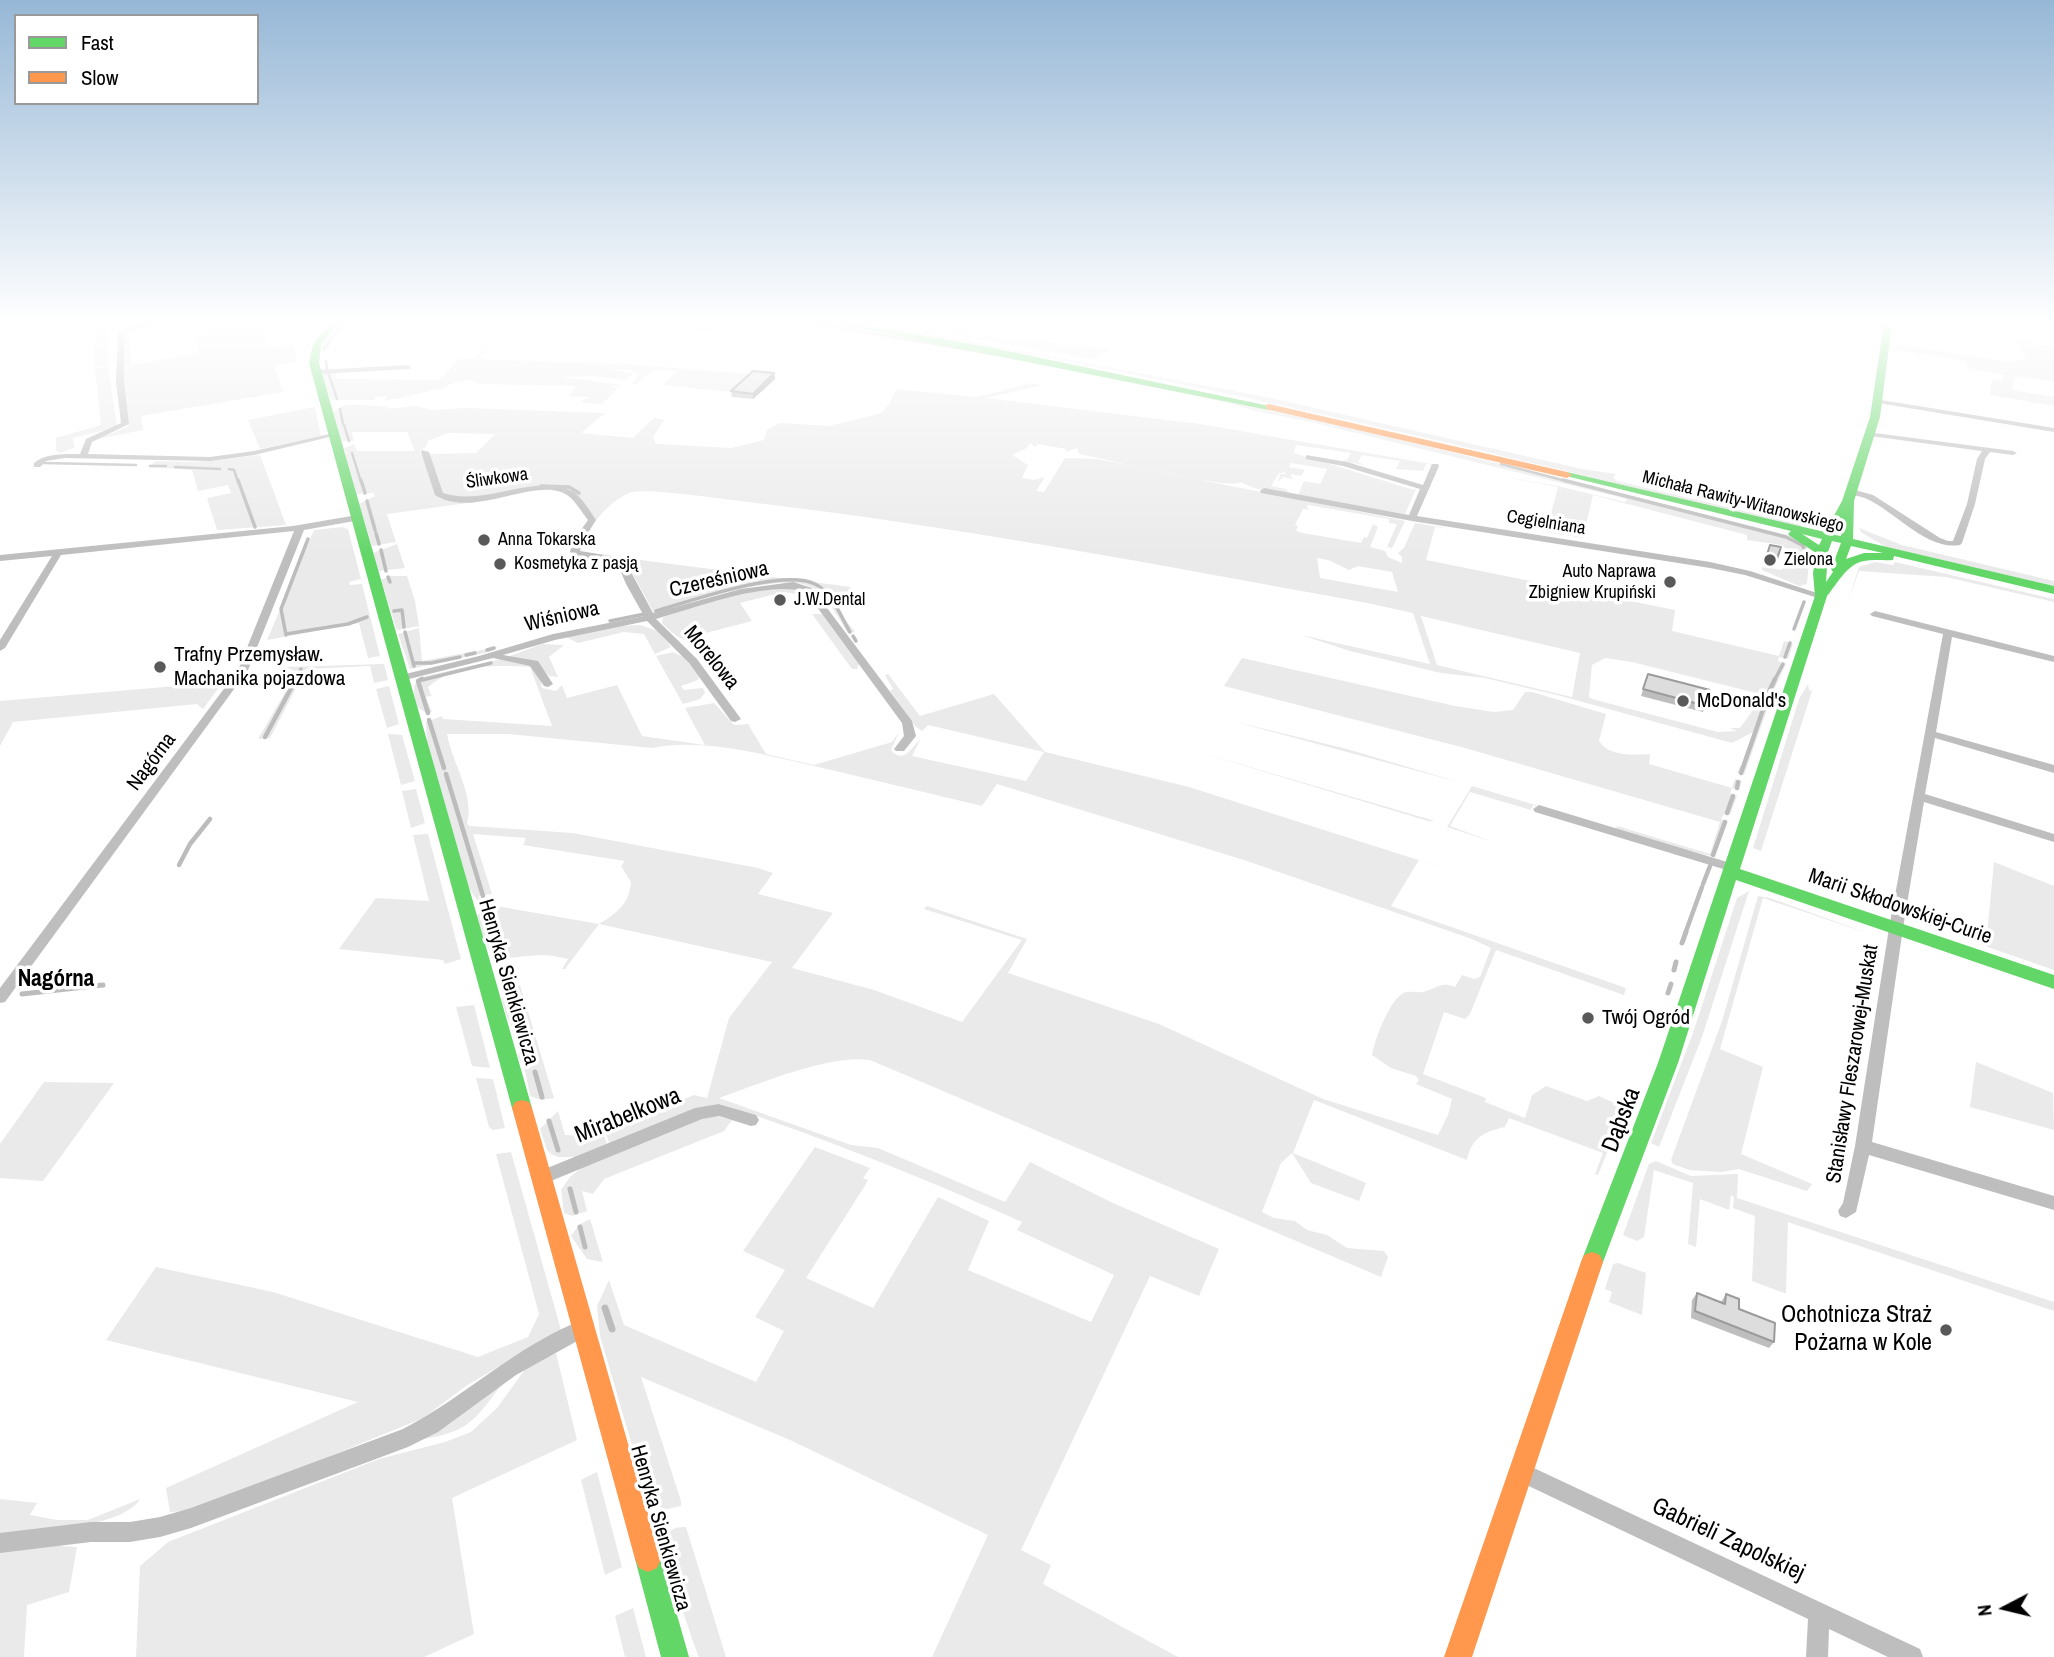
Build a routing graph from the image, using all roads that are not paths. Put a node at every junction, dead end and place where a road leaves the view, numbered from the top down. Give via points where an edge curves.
1 (122, 400) edge
2 (324, 400) edge
3 (1243, 400) edge
4 (1878, 401) joint
5 (2054, 430) edge
6 (1870, 434) junction
7 (334, 435) junction
8 (1987, 450) junction
9 (425, 452) dead end
10 (2013, 453) dead end
11 (83, 456) junction
12 (1309, 457) dead end
13 (37, 465) dead end
14 (1435, 466) dead end
15 (1411, 473) dead end
16 (1404, 482) junction
17 (1425, 488) junction
18 (542, 489) joint
19 (1264, 491) dead end
20 (1850, 497) junction
21 (455, 500) joint
22 (357, 518) junction
23 (1412, 518) junction
24 (300, 528) junction
25 (1828, 539) junction
26 (1846, 545) junction
27 (59, 551) junction
28 (1889, 557) junction
29 (0, 558) edge
30 (1833, 580) junction
31 (2054, 590) edge
32 (1821, 596) junction
33 (2054, 596) edge
34 (1875, 614) dead end
35 (653, 621) junction
36 (1948, 632) junction
37 (0, 648) edge
38 (482, 658) junction
39 (2054, 659) edge
40 (401, 678) junction
41 (548, 684) dead end
42 (734, 719) dead end
43 (1932, 734) junction
44 (900, 749) dead end
45 (2054, 769) edge
46 (1920, 797) junction
47 (1539, 809) dead end
48 (2054, 838) edge
49 (1732, 870) junction
50 (1896, 928) junction
51 (2054, 982) edge
52 (0, 998) edge
53 (743, 1117) dead end
54 (1863, 1146) junction
55 (541, 1178) junction
56 (2054, 1203) edge
57 (1846, 1211) dead end
58 (582, 1329) junction
59 (1521, 1472) junction
60 (0, 1543) edge
61 (1819, 1612) junction
62 (674, 1657) edge
63 (1458, 1657) edge
64 (1817, 1657) edge
65 (1912, 1657) edge

1 - 11 street via 125,424 89,441
2 - 7 street, Henryka Sienkiewicza
3 - 25 street, Michała Rawity-Witanowskiego
4 - 5 street
4 - 6 street, Dąbska
6 - 8 street
6 - 20 street, Dąbska
7 - 11 street via 210,459
7 - 22 street, Henryka Sienkiewicza
8 - 10 street
8 - 20 street via 1957,543 1937,540 1872,499
9 - 21 street via 439,495
11 - 13 street via 49,457
12 - 16 street
14 - 17 street
15 - 16 street
16 - 17 street
17 - 23 street
18 - 21 street, Śliwkowa
18 - 35 street, Morelowa via 569,491 591,517 575,547 576,554 620,561
19 - 23 street, Cegielniana
20 - 25 street, Dąbska
20 - 26 street, Dąbska
22 - 24 street
22 - 40 street, Henryka Sienkiewicza
23 - 32 street, Cegielniana via 1710,565
24 - 27 street
24 - 52 street, Nagórna via 243,670
25 - 26 street, Michała Rawity-Witanowskiego
25 - 32 street, Dąbska via 1819,573
26 - 28 street, Michała Rawity-Witanowskiego
26 - 30 street, Dąbska
26 - 31 street, Michała Rawity-Witanowskiego
27 - 29 street
27 - 37 street
28 - 30 street, Dąbska via 1852,558
28 - 33 street, Michała Rawity-Witanowskiego
30 - 32 street, Dąbska
32 - 49 street, Dąbska
34 - 36 street
35 - 38 street, Wiśniowa via 553,636
35 - 42 street, Morelowa via 693,661
35 - 44 street, Czereśniowa via 763,587 805,587 908,723 910,736
36 - 39 street
36 - 43 street, Stanisławy Fleszarowej-Muskat
38 - 40 street, Wiśniowa
38 - 41 street, Wiśniowa via 529,661
40 - 55 street, Henryka Sienkiewicza
43 - 45 street
43 - 46 street, Stanisławy Fleszarowej-Muskat
46 - 48 street
46 - 50 street, Stanisławy Fleszarowej-Muskat
47 - 49 street
49 - 50 street, Marii Skłodowskiej-Curie
49 - 59 street, Dąbska
50 - 51 street, Marii Skłodowskiej-Curie
50 - 54 street, Stanisławy Fleszarowej-Muskat
53 - 55 street, Mirabelkowa via 719,1110 700,1113
54 - 56 street
54 - 57 street, Stanisławy Fleszarowej-Muskat
55 - 58 street, Henryka Sienkiewicza
58 - 60 street via 510,1368 431,1426 191,1518 130,1532
58 - 62 street, Henryka Sienkiewicza
59 - 61 street, Gabrieli Zapolskiej
59 - 63 street, Dąbska
61 - 64 street
61 - 65 street, Gabrieli Zapolskiej

